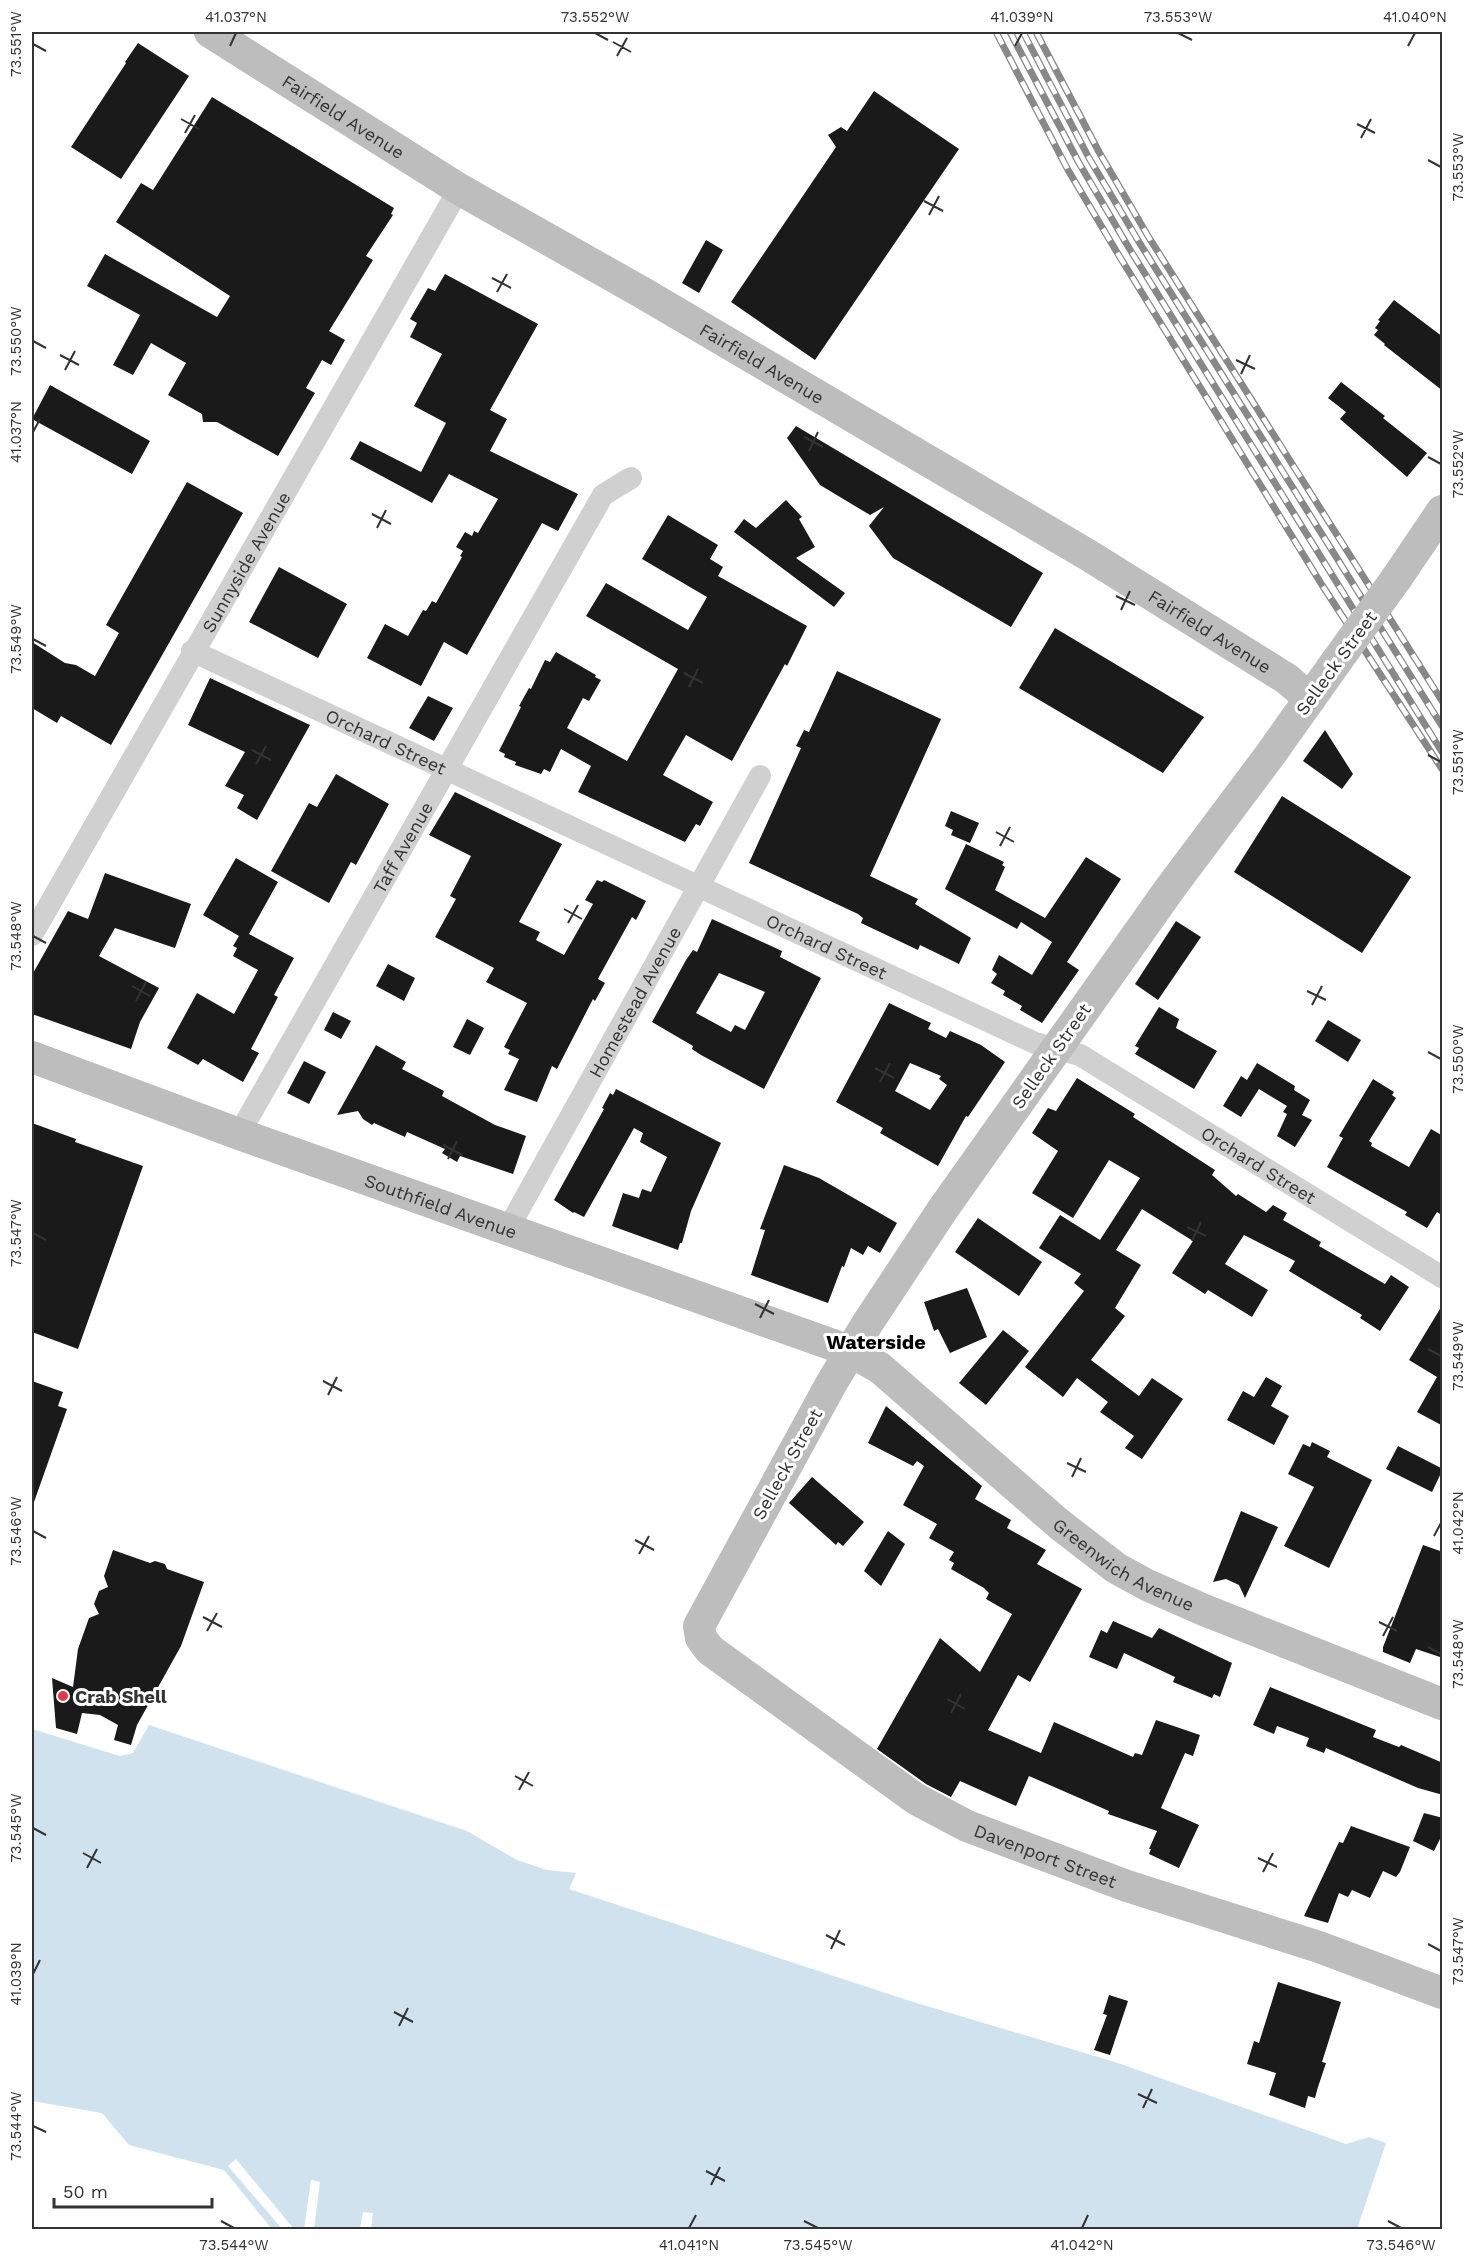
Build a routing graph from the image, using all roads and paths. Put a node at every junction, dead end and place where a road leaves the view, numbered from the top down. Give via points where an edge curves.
1 (210, 32) edge
2 (459, 189) junction
3 (631, 478) dead end
4 (1443, 511) edge
5 (192, 651) junction
6 (1310, 699) junction
7 (446, 768) junction
8 (760, 776) dead end
9 (699, 886) junction
10 (32, 934) edge
11 (1055, 1049) junction
12 (32, 1057) edge
13 (239, 1134) junction
14 (508, 1229) junction
15 (1443, 1277) edge
16 (850, 1352) junction
17 (699, 1626) joint
18 (1443, 1704) edge
19 (1443, 1993) edge

1 - 2 main road, Fairfield Avenue
2 - 5 street, Sunnyside Avenue
2 - 6 main road, Fairfield Avenue via 1088,555 1287,679
3 - 7 street, Taff Avenue via 603,495
4 - 6 main road, Selleck Street, bridge
5 - 7 street, Orchard Street
5 - 10 street, Sunnyside Avenue
6 - 11 main road, Selleck Street
7 - 9 street, Orchard Street
7 - 13 street, Taff Avenue
8 - 9 street, Homestead Avenue
9 - 11 street, Orchard Street via 1024,1039
9 - 14 street, Homestead Avenue
11 - 15 street, Orchard Street via 1080,1055
11 - 16 main road, Selleck Street via 943,1209
12 - 13 main road, Southfield Avenue
13 - 14 main road, Southfield Avenue
14 - 16 main road, Southfield Avenue
16 - 17 main road, Selleck Street
16 - 18 main road, Greenwich Avenue via 880,1368 1116,1569 1194,1605
17 - 19 main road, Davenport Street via 701,1638 710,1650 916,1799 967,1826 1127,1886 1319,1947

